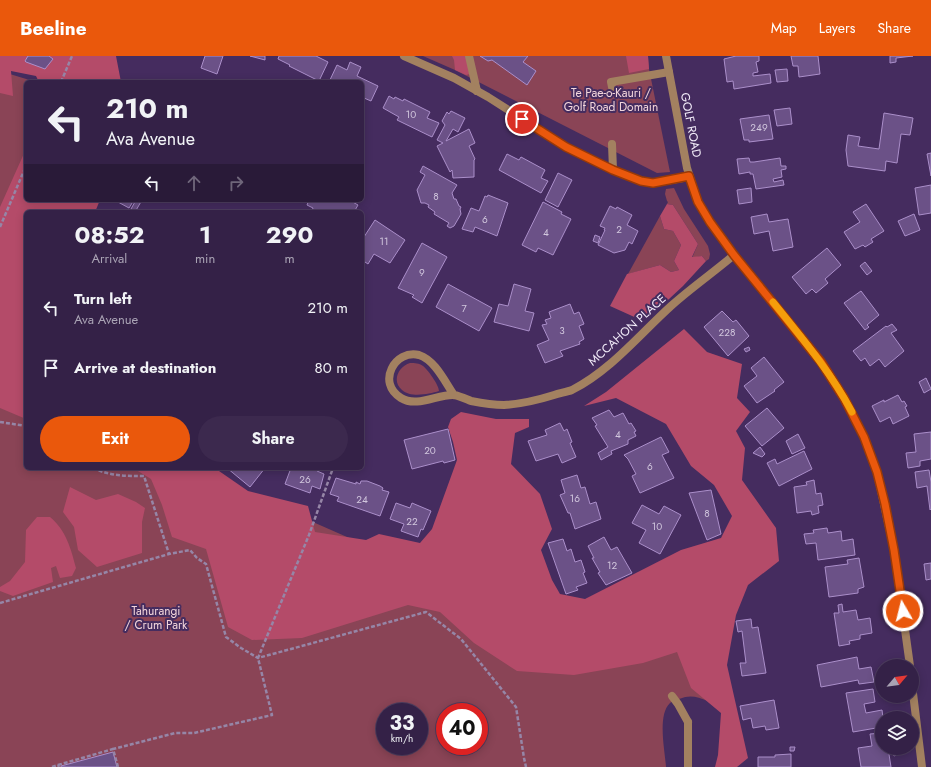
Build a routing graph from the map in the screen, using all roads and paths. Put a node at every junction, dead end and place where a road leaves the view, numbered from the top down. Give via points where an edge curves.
1 (72, 56) edge
2 (404, 56) edge
3 (469, 56) edge
4 (666, 56) edge
5 (669, 72) junction
6 (62, 80) edge
7 (612, 87) dead end
8 (477, 91) junction
9 (612, 144) dead end
10 (613, 170) junction
11 (24, 171) edge
12 (689, 176) junction
13 (0, 227) edge
14 (734, 255) junction
15 (454, 395) junction
16 (0, 422) edge
17 (24, 426) edge
18 (97, 470) edge
19 (332, 470) edge
20 (169, 554) junction
21 (0, 603) edge
22 (258, 658) junction
23 (909, 659) edge
24 (672, 696) dead end
25 (914, 703) edge
26 (113, 749) junction
27 (58, 766) edge
28 (52, 767) edge
29 (118, 767) edge
30 (526, 767) edge
31 (688, 767) edge
32 (922, 767) edge

1 - 6 path
2 - 8 street
3 - 8 street
4 - 5 street, GOLF ROAD
5 - 7 street via 611,82
5 - 12 street, GOLF ROAD
8 - 10 street via 566,147
9 - 10 street
10 - 12 street via 653,183
11 - 13 path
12 - 14 street, GOLF ROAD via 704,213
14 - 15 street, MCCAHON PLACE via 595,375 571,390 533,402 502,405 472,401
14 - 23 street, GOLF ROAD via 821,362 844,398 864,437 885,504
15 - 15 street, MCCAHON PLACE via 408,401 397,395 388,378 394,364 400,359 414,354 420,355 432,363
16 - 17 path
18 - 20 path via 121,476 144,476
19 - 22 path
20 - 21 path
20 - 22 path via 190,550 206,564 226,637
22 - 26 path via 272,715 194,733 176,733
22 - 30 path via 426,612 461,639 516,707
24 - 31 street via 688,722
25 - 32 street
26 - 27 path
26 - 29 path
27 - 28 path

